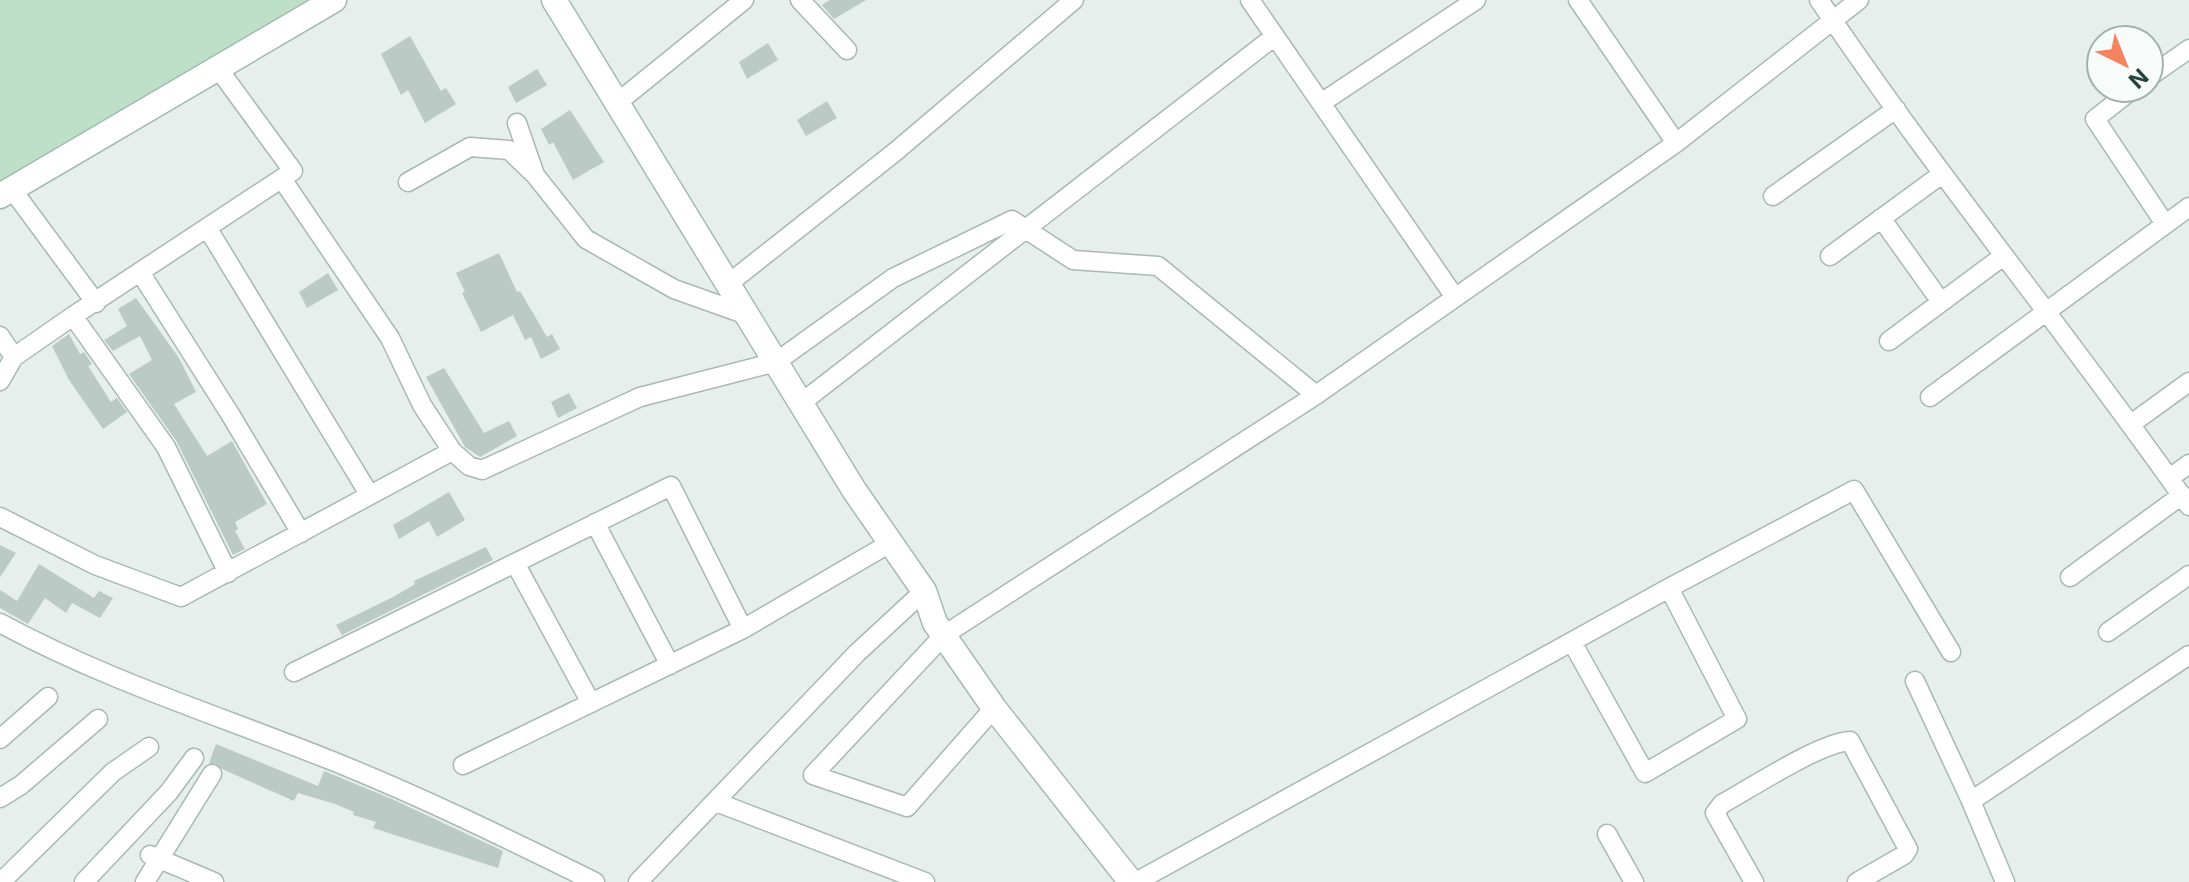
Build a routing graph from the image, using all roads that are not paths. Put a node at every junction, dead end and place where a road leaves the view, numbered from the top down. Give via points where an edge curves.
1 (334, 0) edge
2 (554, 0) edge
3 (744, 0) edge
4 (800, 0) edge
5 (1074, 0) edge
6 (1250, 0) edge
7 (1476, 0) edge
8 (1578, 0) edge
9 (1819, 0) edge
10 (1859, 0) edge
11 (1832, 19) junction
12 (1275, 36) junction
13 (2189, 49) edge
14 (847, 50) dead end
15 (2165, 66) edge
16 (217, 67) junction
17 (617, 103) junction
18 (1321, 103) junction
19 (2114, 104) edge
20 (1896, 109) junction
21 (517, 123) dead end
22 (1676, 143) junction
23 (1942, 174) junction
24 (535, 175) junction
25 (282, 179) junction
26 (408, 182) dead end
27 (6, 192) edge
28 (1773, 196) dead end
29 (2189, 207) edge
30 (1881, 218) junction
31 (2165, 224) junction
32 (208, 229) junction
33 (1028, 230) junction
34 (1830, 256) dead end
35 (2002, 257) junction
36 (140, 272) junction
37 (728, 284) junction
38 (1454, 296) junction
39 (1941, 302) junction
40 (96, 303) junction
41 (2044, 312) junction
42 (747, 315) junction
43 (73, 316) junction
44 (0, 336) edge
45 (1889, 341) dead end
46 (14, 357) junction
47 (776, 362) junction
48 (0, 381) edge
49 (2189, 382) edge
50 (1316, 395) junction
51 (1930, 397) dead end
52 (801, 403) junction
53 (2131, 424) junction
54 (452, 451) junction
55 (2189, 464) edge
56 (2171, 477) junction
57 (369, 494) junction
58 (2185, 501) edge
59 (0, 517) edge
60 (595, 523) junction
61 (301, 533) junction
62 (892, 542) junction
63 (515, 563) junction
64 (228, 573) junction
65 (2189, 575) edge
66 (2070, 577) dead end
67 (1669, 588) junction
68 (924, 591) junction
69 (0, 623) edge
70 (743, 629) junction
71 (2108, 632) dead end
72 (944, 635) junction
73 (1572, 642) junction
74 (1951, 652) dead end
75 (2189, 655) edge
76 (670, 665) junction
77 (294, 672) dead end
78 (1915, 681) dead end
79 (48, 697) dead end
80 (591, 703) junction
81 (994, 708) junction
82 (98, 719) dead end
83 (0, 739) edge
84 (149, 747) dead end
85 (194, 758) dead end
86 (463, 765) dead end
87 (212, 774) dead end
88 (0, 798) edge
89 (1971, 801) junction
90 (716, 802) junction
91 (1607, 834) dead end
92 (155, 857) junction
93 (4, 872) edge
94 (644, 881) edge
95 (84, 882) edge
96 (145, 882) edge
97 (214, 882) edge
98 (595, 882) edge
99 (925, 882) edge
100 (1133, 882) edge
101 (1634, 882) edge
102 (1754, 882) edge
103 (1857, 882) edge
104 (2005, 882) edge

1 - 16 street
2 - 17 street
3 - 17 street
4 - 14 street
5 - 37 street
6 - 12 street
7 - 18 street
8 - 22 street
9 - 11 street
10 - 11 street
11 - 20 street
11 - 22 street
12 - 18 street
12 - 33 street
13 - 15 street
16 - 25 street via 293,171
16 - 27 street
17 - 37 street
18 - 38 street
19 - 31 street via 2095,119
20 - 23 street
20 - 28 street
21 - 24 street
22 - 38 street
23 - 30 street
23 - 35 street
24 - 26 street via 509,150 470,147
24 - 42 street via 586,239 674,289
25 - 32 street
25 - 54 street via 390,338 422,405
27 - 40 street
29 - 31 street
30 - 34 street
30 - 39 street
31 - 41 street
32 - 36 street
32 - 57 street
33 - 47 street via 1012,220 893,278
33 - 50 street via 1073,260 1158,266
33 - 52 street
35 - 39 street
35 - 41 street
36 - 40 street
36 - 61 street
37 - 42 street
38 - 50 street
39 - 45 street
40 - 43 street
41 - 51 street
41 - 53 street
42 - 47 street
43 - 46 street
43 - 64 street via 166,447
44 - 46 street
46 - 48 street
47 - 52 street
47 - 54 street via 640,397 482,470
49 - 53 street
50 - 72 street
52 - 62 street
53 - 56 street
54 - 57 street
55 - 56 street
56 - 58 street
57 - 61 street
58 - 66 street
59 - 64 street via 95,565 181,597
60 - 63 street
60 - 70 street via 671,486
60 - 76 street
61 - 64 street
62 - 68 street
62 - 70 street
63 - 77 street
63 - 80 street
65 - 71 street
67 - 73 street
67 - 73 street via 1737,719 1645,773
67 - 74 street via 1854,490
68 - 72 street
68 - 90 street via 857,653
69 - 98 street via 109,674 358,772
70 - 76 street
72 - 81 street
72 - 81 street via 813,775 907,807
73 - 100 street
75 - 89 street
76 - 80 street
78 - 89 street
79 - 83 street
80 - 86 street
81 - 100 street
82 - 88 street
84 - 93 street via 113,772
85 - 95 street
87 - 92 street
89 - 104 street
90 - 94 street
90 - 99 street
91 - 101 street
92 - 96 street
92 - 97 street
102 - 103 street via 1715,813 1722,804 1811,756 1850,741 1908,849

